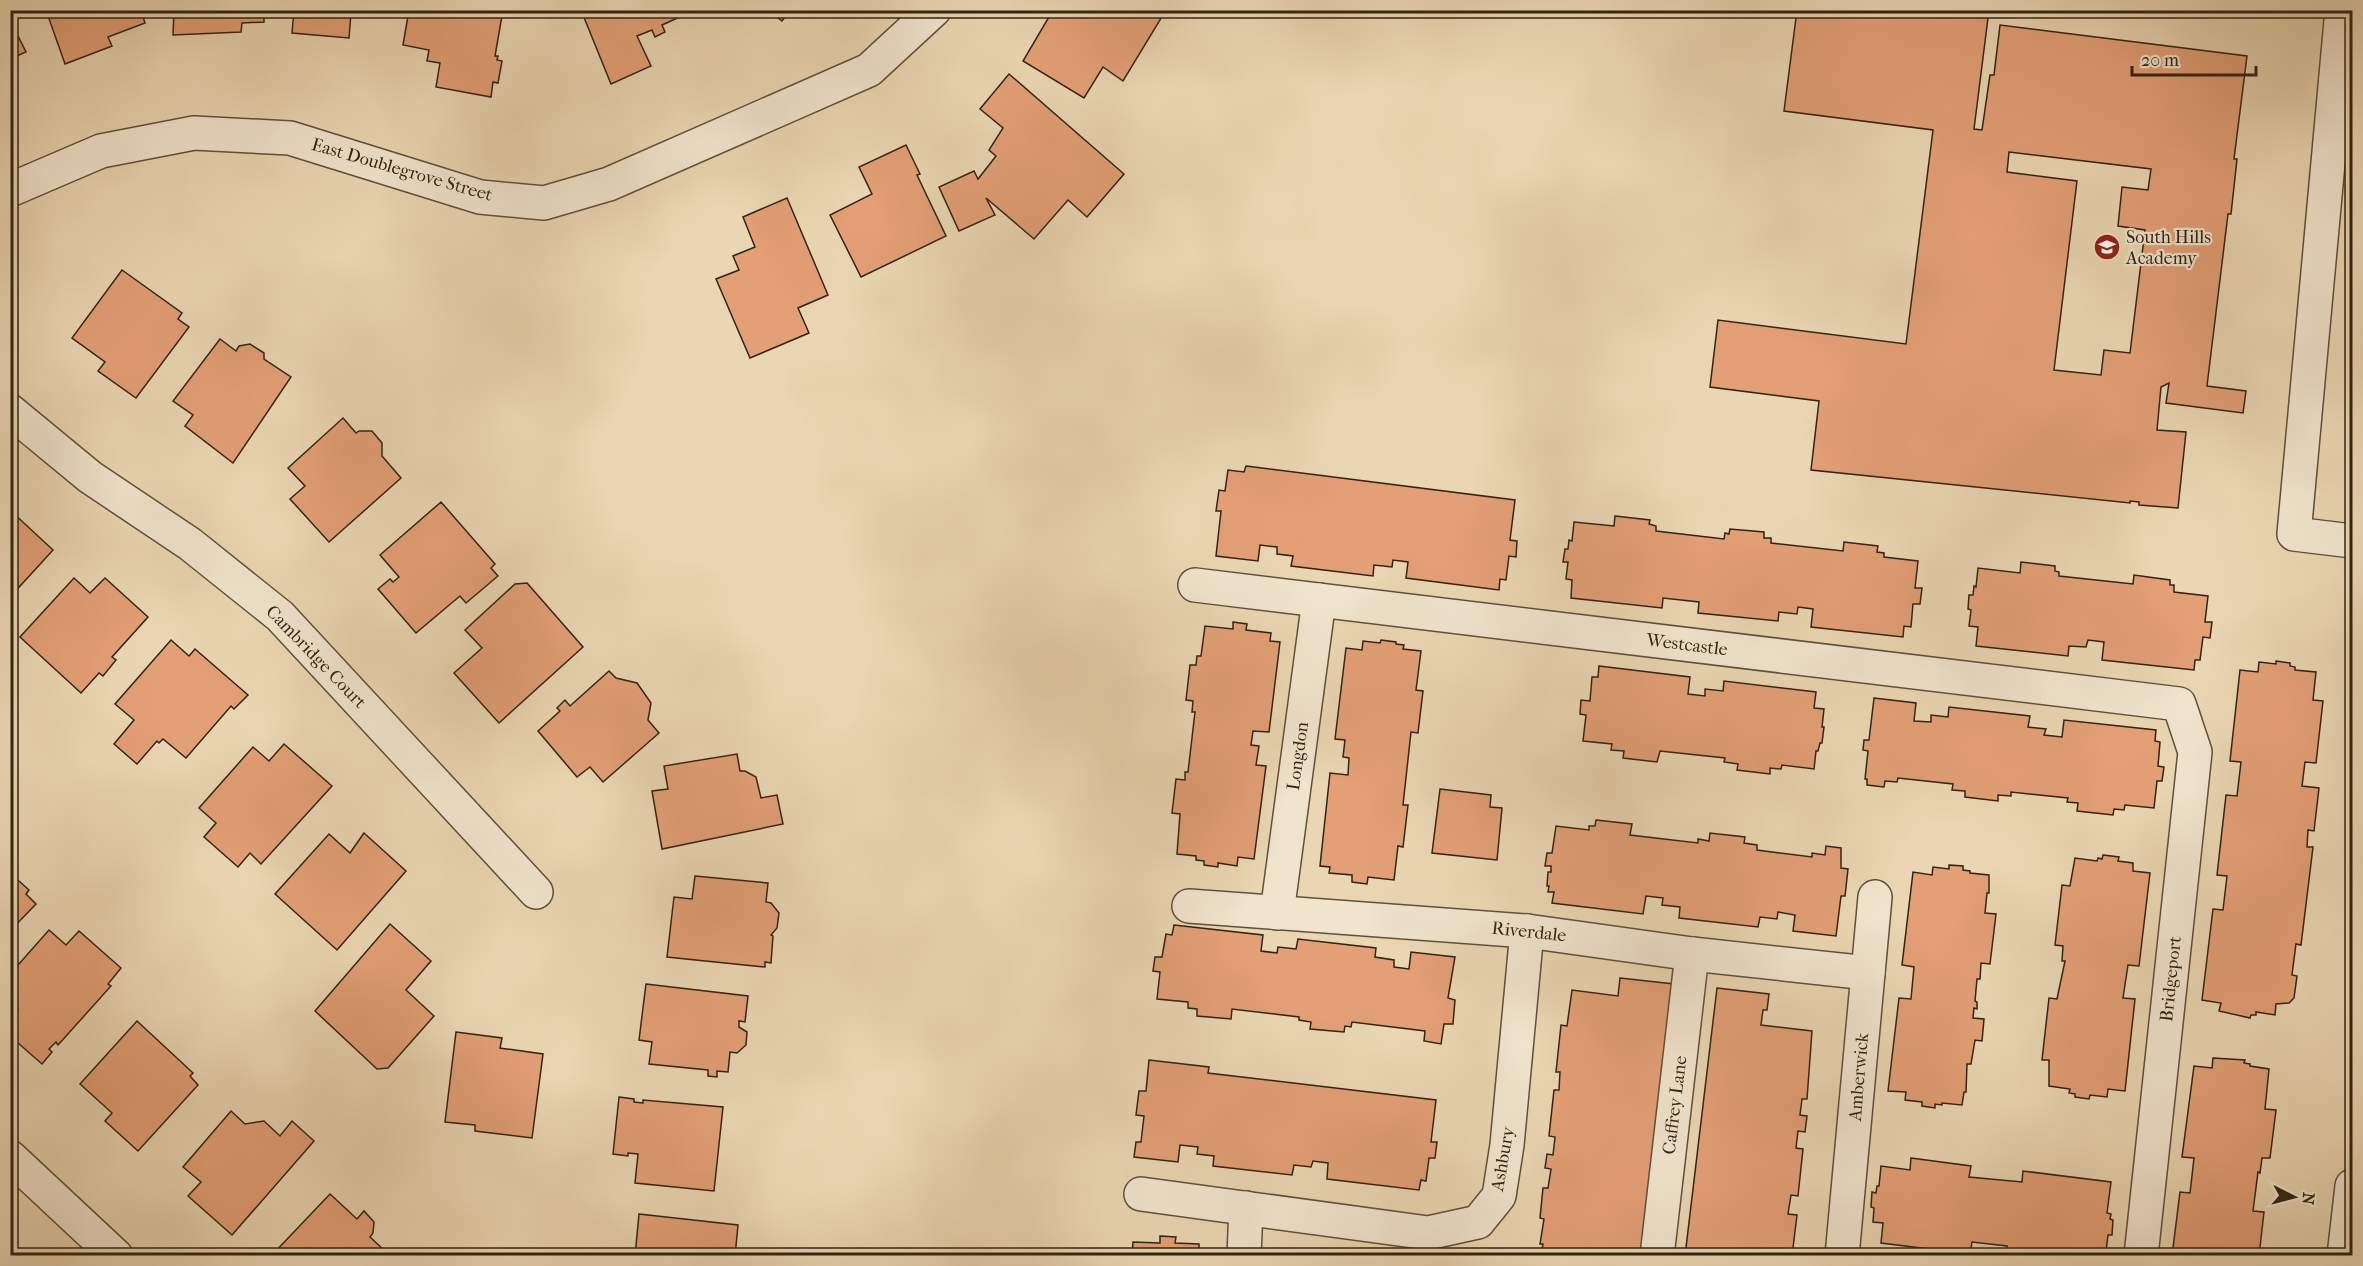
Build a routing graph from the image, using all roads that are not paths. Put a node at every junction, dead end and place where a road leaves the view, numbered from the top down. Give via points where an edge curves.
1 (934, 10) edge
2 (2342, 10) edge
3 (10, 189) edge
4 (10, 411) edge
5 (2352, 541) edge
6 (1195, 585) dead end
7 (1319, 600) junction
8 (2179, 704) joint
9 (536, 891) dead end
10 (1875, 897) dead end
11 (1190, 906) dead end
12 (1277, 912) junction
13 (1527, 931) junction
14 (1692, 954) junction
15 (1868, 974) junction
16 (10, 1157) edge
17 (2352, 1186) edge
18 (1141, 1194) dead end
19 (1246, 1208) junction
20 (116, 1256) edge
21 (1244, 1256) edge
22 (1658, 1256) edge
23 (1842, 1256) edge
24 (2141, 1256) edge
25 (2344, 1256) edge

1 - 3 street, East Doublegrove Street via 869,70 609,184 544,203 480,196 290,138 194,133 101,151
2 - 5 street via 2294,534
4 - 9 street, Cambridge Court via 90,477 190,544 280,616
6 - 7 street, Westcastle
7 - 8 street, Westcastle
7 - 12 street, Longdon
8 - 24 street, Bridgeport via 2195,752
10 - 15 street, Amberwick
11 - 12 street, Riverdale
12 - 13 street, Riverdale
13 - 14 street, Riverdale
13 - 19 street, Ashbury via 1508,1145 1499,1196 1478,1222 1428,1233
14 - 15 street, Riverdale
14 - 22 street, Caffrey Lane
15 - 23 street, Amberwick
16 - 20 street
17 - 25 street
18 - 19 street, Ashbury
19 - 21 street

